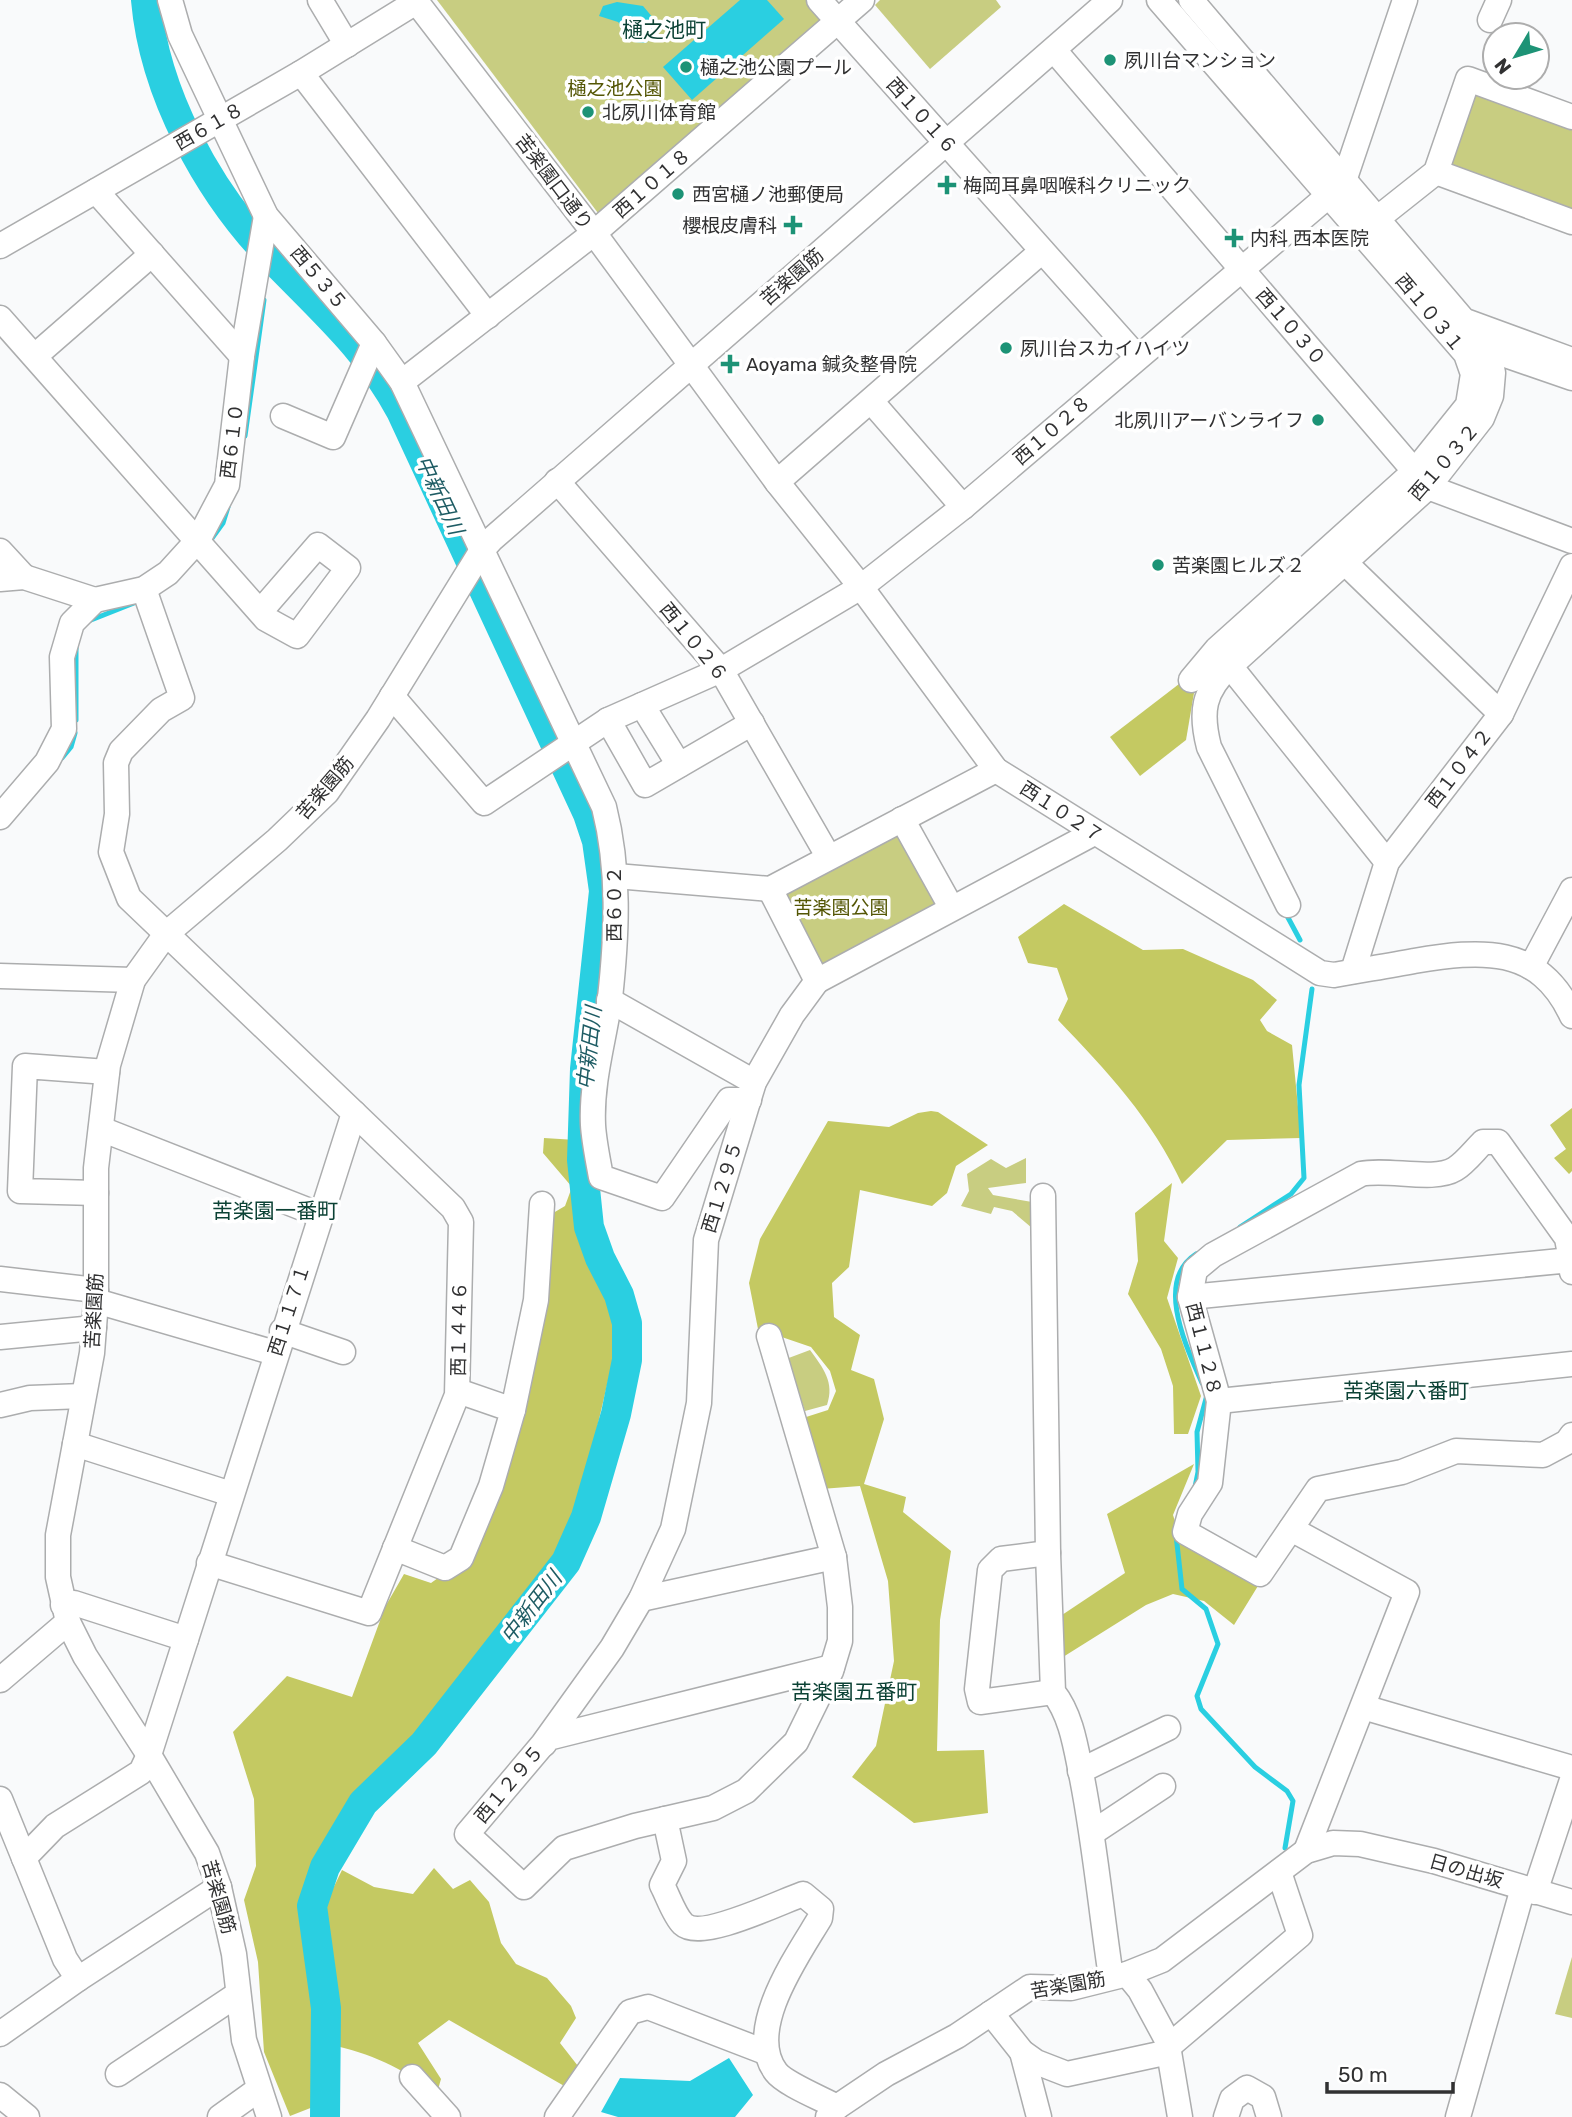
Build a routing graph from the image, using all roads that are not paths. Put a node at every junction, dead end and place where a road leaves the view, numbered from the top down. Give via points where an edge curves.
1 (170, 0) edge
2 (320, 0) edge
3 (819, 0) edge
4 (862, 0) edge
5 (1110, 0) edge
6 (1159, 0) edge
7 (1191, 0) edge
8 (1405, 0) edge
9 (416, 1) edge
10 (838, 21) junction
11 (346, 45) junction
12 (1054, 50) junction
13 (301, 73) junction
14 (1572, 117) edge
15 (219, 121) junction
16 (946, 143) junction
17 (1436, 172) junction
18 (1336, 188) junction
19 (96, 191) junction
20 (266, 216) junction
21 (1378, 218) junction
22 (1572, 222) edge
23 (594, 233) junction
24 (0, 246) edge
25 (1042, 251) junction
26 (152, 254) junction
27 (1240, 269) junction
28 (488, 316) junction
29 (0, 318) edge
30 (1468, 322) junction
31 (374, 343) junction
32 (1488, 349) junction
33 (34, 356) junction
34 (242, 356) junction
35 (1137, 356) junction
36 (1572, 360) edge
37 (690, 366) junction
38 (1572, 378) edge
39 (402, 382) junction
40 (871, 401) junction
41 (283, 416) dead end
42 (1421, 479) junction
43 (557, 481) junction
44 (777, 482) junction
45 (963, 507) junction
46 (1572, 541) edge
47 (203, 545) junction
48 (0, 551) edge
49 (480, 554) junction
50 (1336, 554) junction
51 (1572, 566) edge
52 (12, 578) edge
53 (861, 587) junction
54 (146, 595) junction
55 (95, 600) junction
56 (260, 612) dead end
57 (1224, 657) junction
58 (721, 670) junction
59 (1191, 680) dead end
60 (392, 696) junction
61 (642, 705) junction
62 (1502, 714) junction
63 (608, 720) junction
64 (752, 723) junction
65 (572, 742) junction
66 (679, 765) junction
67 (996, 770) junction
68 (4, 806) edge
69 (902, 819) junction
70 (1094, 833) junction
71 (828, 856) junction
72 (1387, 862) junction
73 (616, 876) junction
74 (770, 889) junction
75 (1572, 890) edge
76 (1288, 905) dead end
77 (951, 907) junction
78 (166, 934) junction
79 (1531, 967) junction
80 (1353, 971) junction
81 (0, 976) edge
82 (133, 980) junction
83 (817, 981) junction
84 (609, 1000) junction
85 (1572, 1016) edge
86 (107, 1072) junction
87 (751, 1091) junction
88 (354, 1113) junction
89 (101, 1129) junction
90 (96, 1193) junction
91 (1042, 1196) dead end
92 (542, 1204) dead end
93 (320, 1215) junction
94 (1572, 1266) edge
95 (0, 1279) edge
96 (96, 1295) junction
97 (1190, 1297) junction
98 (94, 1328) junction
99 (769, 1336) dead end
100 (0, 1337) edge
101 (279, 1342) junction
102 (343, 1352) dead end
103 (1572, 1364) edge
104 (458, 1391) junction
105 (83, 1396) junction
106 (1219, 1401) junction
107 (0, 1405) edge
108 (513, 1410) junction
109 (1572, 1435) edge
110 (75, 1444) junction
111 (231, 1494) junction
112 (1291, 1529) junction
113 (395, 1549) junction
114 (1048, 1553) junction
115 (834, 1557) junction
116 (209, 1563) junction
117 (641, 1599) junction
118 (66, 1614) junction
119 (186, 1639) junction
120 (832, 1667) junction
121 (0, 1681) edge
122 (1053, 1692) junction
123 (1363, 1707) junction
124 (1168, 1728) dead end
125 (543, 1744) junction
126 (149, 1755) junction
127 (1572, 1768) edge
128 (1080, 1771) junction
129 (1572, 1780) edge
130 (1163, 1786) dead end
131 (0, 1799) edge
132 (665, 1819) junction
133 (1092, 1833) junction
134 (1306, 1851) junction
135 (24, 1858) junction
136 (1279, 1872) junction
137 (219, 1887) junction
138 (1529, 1890) junction
139 (1572, 1902) edge
140 (1119, 1975) junction
141 (78, 1979) junction
142 (238, 1994) junction
143 (991, 2013) junction
144 (0, 2034) edge
145 (1169, 2050) junction
146 (765, 2052) junction
147 (1023, 2052) junction
148 (118, 2074) dead end
149 (412, 2077) dead end
150 (259, 2089) junction
151 (0, 2095) edge
152 (833, 2112) edge
153 (27, 2117) edge
154 (220, 2117) edge
155 (268, 2117) edge
156 (448, 2117) edge
157 (557, 2117) edge
158 (1038, 2117) edge
159 (1181, 2117) edge
160 (1226, 2117) edge
161 (1269, 2117) edge
162 (1458, 2117) edge

1 - 15 street, 西５３５ via 180,35
2 - 11 street
3 - 10 street, 西１０１６
4 - 10 street, 西１０１８
5 - 12 street, 苦楽園筋
6 - 18 street, 西１０３１
7 - 18 street, 西１０３２
8 - 18 street
9 - 11 street, 西６１８
9 - 23 street, 苦楽園口通り
10 - 16 street, 西１０１６
10 - 23 street, 西１０１８
11 - 13 street, 西６１８
12 - 16 street, 苦楽園筋
12 - 27 street, 西１０３０
13 - 15 street, 西６１８
13 - 28 street
14 - 17 street via 1468,79
15 - 19 street, 西６１８
15 - 20 street, 西５３５
16 - 25 street, 西１０１６
16 - 37 street, 苦楽園筋
17 - 21 street
17 - 22 street
18 - 21 street, 西１０３２
18 - 27 street, 西１０２８
18 - 42 street, 西１０３１ via 1466,354 1474,374 1468,405
19 - 24 street, 西６１８
19 - 26 street
20 - 31 street, 西５３５
20 - 34 street, 西６１０
21 - 30 street, 西１０３２
23 - 28 street, 西１０１８
23 - 37 street, 苦楽園口通り
25 - 35 street, 西１０１６
25 - 40 street
26 - 33 street
26 - 34 street
27 - 35 street, 西１０２８
27 - 42 street, 西１０３０
28 - 39 street, 西１０１８
29 - 33 street
30 - 32 street, 西１０３２
30 - 36 street
31 - 39 street, 西５３５
31 - 41 street via 333,437
32 - 38 street
32 - 42 street, 西１０３２ via 1493,373 1491,396 1482,418
33 - 47 street
34 - 47 street, 西６１０ via 227,485
35 - 45 street, 西１０２８
37 - 43 street, 苦楽園筋
37 - 44 street, 西１０２７
39 - 49 street, 西５３５
40 - 44 street
40 - 45 street
42 - 46 street, 西１０３０
42 - 50 street, 西１０３１
43 - 49 street, 苦楽園筋
43 - 58 street, 西１０２６
44 - 53 street, 西１０２７
45 - 53 street, 西１０２８
47 - 54 street, 西６１０
47 - 56 street
48 - 52 street
49 - 60 street, 苦楽園筋
49 - 65 street, 西６０２
50 - 57 street
50 - 62 street
51 - 62 street, 西１０４２
52 - 55 street
53 - 58 street, 西１０２８
53 - 67 street, 西１０２７
54 - 55 street, 西６１０
54 - 78 street via 183,698 162,710 121,751 116,763 117,814 111,852 129,898
55 - 68 street via 72,623 62,657 64,729 47,762
57 - 59 street
57 - 72 street
57 - 76 street via 1206,699 1203,723 1209,747
58 - 61 street, 西１０２８
58 - 64 street, 西１０２６
60 - 65 street, 西１０２８ via 484,803
60 - 78 street, 苦楽園筋 via 327,792 277,841
61 - 63 street, 西１０２８
61 - 66 street
62 - 72 street, 西１０４２
63 - 65 street, 西１０２８
63 - 66 street via 645,785
64 - 66 street
64 - 71 street, 西１０２６
65 - 73 street, 西６０２ via 604,807
67 - 69 street
67 - 70 street, 西１０２７
69 - 71 street
69 - 77 street
70 - 77 street
70 - 80 street, 西１０２７ via 1320,973
71 - 74 street
72 - 80 street, 西１０４２
73 - 74 street
73 - 84 street, 西６０２
74 - 83 street
75 - 79 street
77 - 83 street
78 - 82 street, 苦楽園筋
78 - 88 street
79 - 80 street, 西１０２７ via 1502,956 1469,952
79 - 85 street, 西１０２７ via 1555,986
81 - 82 street
82 - 86 street, 苦楽園筋
83 - 87 street via 792,1015
84 - 87 street
84 - 87 street, 西６０２ via 597,1059 593,1124 601,1177 662,1198 729,1100
86 - 89 street, 苦楽園筋
86 - 90 street via 25,1066 20,1191
87 - 117 street, 西１２９５ via 706,1240 699,1404 688,1464 673,1529
88 - 93 street, 西１１７１
88 - 104 street, 西１４４６ via 453,1208 461,1222
89 - 90 street, 苦楽園筋
89 - 93 street
90 - 96 street, 苦楽園筋
91 - 114 street
92 - 108 street via 536,1300
93 - 101 street, 西１１７１
94 - 97 street
94 - 97 street, 西１１２８ via 1567,1238 1498,1142 1483,1142 1454,1170 1361,1174 1213,1255 1195,1270
95 - 96 street
96 - 98 street, 苦楽園筋
96 - 101 street
97 - 106 street, 西１１２８
98 - 100 street
98 - 105 street, 苦楽園筋
99 - 115 street, 西１２９５
101 - 102 street
101 - 111 street, 西１１７１
103 - 106 street
104 - 108 street
104 - 113 street, 西１４４６
105 - 107 street via 30,1398
105 - 110 street, 苦楽園筋
106 - 112 street, 西１１２８ via 1210,1483 1190,1514 1185,1532 1260,1574
108 - 113 street via 491,1486 461,1558 444,1568
109 - 112 street, 西１１２８ via 1543,1455 1457,1451 1402,1472 1318,1489
110 - 111 street
110 - 118 street, 苦楽園筋 via 58,1535 58,1577
111 - 116 street, 西１１７１
112 - 123 street via 1407,1592
113 - 116 street, 西１４４６ via 369,1614
114 - 122 street
114 - 122 street via 1001,1559 990,1570 977,1689 980,1702
115 - 117 street
115 - 120 street, 西１２９５ via 841,1607 840,1641
116 - 119 street, 西１１７１
117 - 125 street, 西１２９５
118 - 119 street via 74,1603
118 - 121 street
118 - 126 street, 苦楽園筋 via 111,1699
119 - 126 street, 西１１７１
120 - 125 street via 548,1738
120 - 132 street, 西１２９５ via 796,1742 747,1791 713,1808
122 - 128 street via 1064,1706
123 - 127 street
123 - 134 street
124 - 128 street
125 - 132 street, 西１２９５ via 467,1834 524,1887 564,1848
126 - 135 street via 141,1772 55,1826
126 - 137 street, 苦楽園筋 via 207,1853
128 - 133 street
129 - 138 street
130 - 133 street
131 - 135 street
132 - 146 street via 674,1861 662,1885 683,1924 695,1930 711,1928 803,1894 821,1909 784,1978 768,2022
133 - 140 street
134 - 136 street, 苦楽園筋
134 - 138 street, 日の出坂 via 1333,1843 1360,1844
135 - 141 street via 65,1959
136 - 140 street, 苦楽園筋 via 1162,1960
136 - 145 street via 1300,1935
137 - 141 street
137 - 142 street, 苦楽園筋
138 - 139 street, 日の出坂
138 - 162 street
140 - 143 street, 苦楽園筋 via 1071,1988 1030,1987
140 - 145 street via 1140,1990
141 - 144 street
142 - 148 street
142 - 150 street, 苦楽園筋 via 244,2040
143 - 147 street
143 - 152 street, 苦楽園筋 via 886,2074
145 - 147 street via 1067,2074
145 - 159 street
146 - 152 street via 777,2074
146 - 157 street via 648,2007 630,2012
147 - 158 street
149 - 156 street
150 - 154 street
150 - 155 street, 苦楽園筋
151 - 153 street
160 - 161 street via 1232,2099 1247,2088 1263,2097

